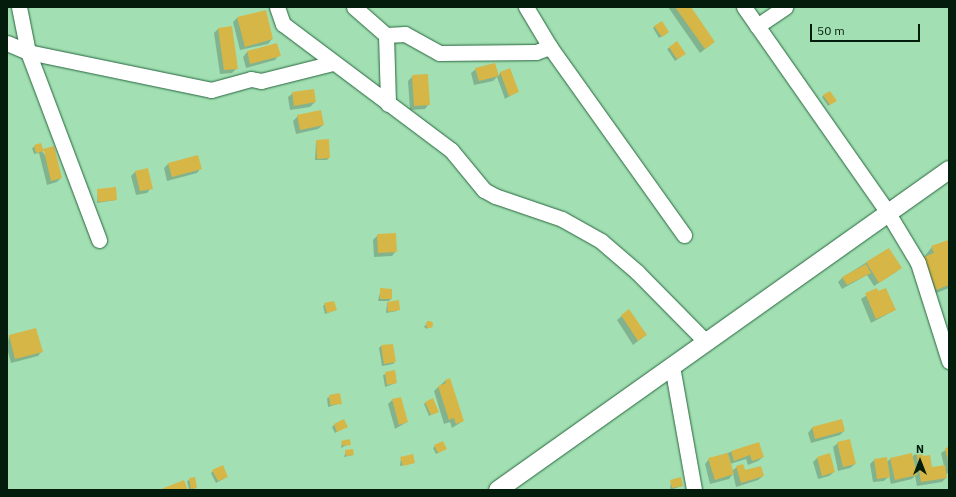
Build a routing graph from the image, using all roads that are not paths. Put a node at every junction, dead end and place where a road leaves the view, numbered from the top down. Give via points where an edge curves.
1 (19, 7) edge
2 (277, 7) edge
3 (354, 7) edge
4 (526, 7) edge
5 (744, 7) edge
6 (785, 7) edge
7 (757, 26) junction
8 (386, 35) junction
9 (7, 43) edge
10 (550, 47) junction
11 (28, 52) junction
12 (333, 63) junction
13 (388, 104) junction
14 (949, 170) edge
15 (888, 213) junction
16 (684, 235) dead end
17 (99, 240) dead end
18 (706, 342) junction
19 (949, 361) edge
20 (672, 366) junction
21 (498, 490) edge
22 (694, 490) edge

1 - 11 street
2 - 12 street via 283,24
3 - 8 street
4 - 10 street
5 - 7 street
6 - 7 street
7 - 15 street
8 - 10 street via 405,34 438,53 536,52
8 - 13 street
9 - 11 street
10 - 16 street
11 - 12 street via 211,90 251,79 261,81
11 - 17 street
12 - 13 street
13 - 18 street via 452,150 484,190 562,219 601,241 637,272
14 - 15 street
15 - 18 street
15 - 19 street via 918,263
18 - 20 street
20 - 21 street
20 - 22 street

